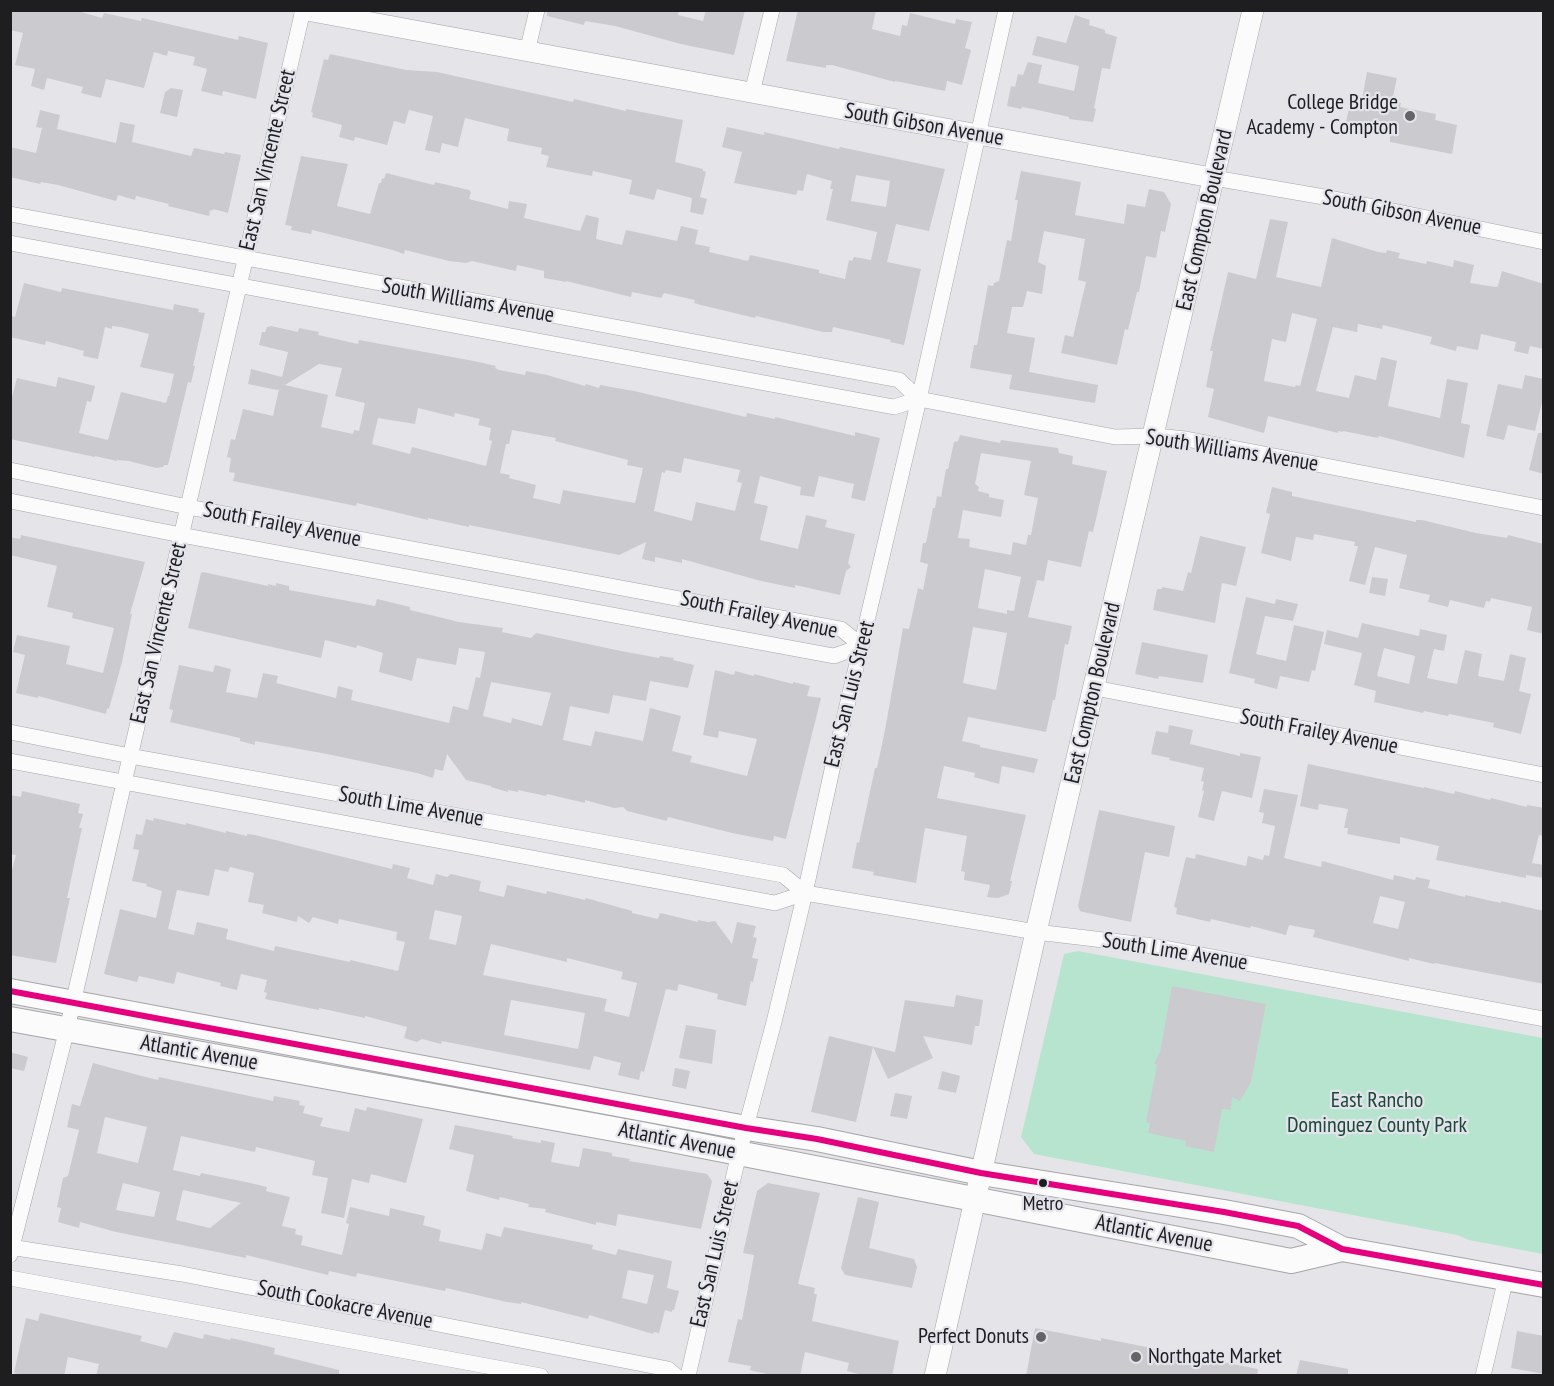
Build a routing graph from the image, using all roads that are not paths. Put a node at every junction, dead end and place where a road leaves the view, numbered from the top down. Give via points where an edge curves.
1 (303, 10) edge
2 (537, 10) edge
3 (772, 10) edge
4 (1006, 10) edge
5 (1253, 10) edge
6 (527, 52) junction
7 (752, 93) junction
8 (977, 135) junction
9 (1214, 178) junction
10 (10, 214) edge
11 (1544, 242) edge
12 (10, 243) edge
13 (245, 260) junction
14 (239, 286) junction
15 (920, 399) junction
16 (1155, 436) junction
17 (10, 470) edge
18 (10, 501) edge
19 (188, 507) junction
20 (1544, 508) edge
21 (181, 536) junction
22 (862, 646) junction
23 (1095, 688) junction
24 (10, 732) edge
25 (130, 756) junction
26 (10, 761) edge
27 (1544, 775) edge
28 (124, 783) junction
29 (805, 893) junction
30 (1036, 932) junction
31 (10, 991) edge
32 (72, 1002) junction
33 (10, 1018) edge
34 (1544, 1019) edge
35 (67, 1029) junction
36 (746, 1128) junction
37 (739, 1153) junction
38 (981, 1173) junction
39 (974, 1199) junction
40 (1342, 1249) junction
41 (11, 1250) edge
42 (10, 1278) edge
43 (1506, 1278) junction
44 (1544, 1285) edge
45 (541, 1376) edge
46 (676, 1376) edge
47 (688, 1376) edge
48 (935, 1376) edge
49 (1483, 1376) edge

1 - 6 street, South Gibson Avenue
1 - 13 street, East San Vincente Street
2 - 6 street
3 - 7 street
4 - 8 street, East San Luis Street
5 - 9 main road, East Compton Boulevard
6 - 7 street, South Gibson Avenue
7 - 8 street, South Gibson Avenue
8 - 9 street, South Gibson Avenue
8 - 15 street, East San Luis Street
9 - 11 street, South Gibson Avenue
9 - 16 main road, East Compton Boulevard
10 - 13 street, South Williams Avenue
12 - 14 street, South Williams Avenue
13 - 14 street, East San Vincente Street
13 - 15 street, South Williams Avenue via 899,380
14 - 15 street, South Williams Avenue via 894,407
14 - 19 street, East San Vincente Street
15 - 16 street, South Williams Avenue via 1115,437
15 - 22 street, East San Luis Street
16 - 20 street, South Williams Avenue
16 - 23 main road, East Compton Boulevard
17 - 19 street, South Frailey Avenue
18 - 21 street, South Frailey Avenue
19 - 21 street, East San Vincente Street
19 - 22 street, South Frailey Avenue via 841,628
21 - 22 street, South Frailey Avenue via 834,656
21 - 25 street, East San Vincente Street
22 - 29 street, East San Luis Street
23 - 27 street, South Frailey Avenue
23 - 30 main road, East Compton Boulevard
24 - 25 street, South Lime Avenue
25 - 28 street, East San Vincente Street
25 - 29 street, South Lime Avenue via 783,875
26 - 28 street, South Lime Avenue
28 - 29 street, South Lime Avenue via 775,903
28 - 32 street, East San Vincente Street
29 - 30 street, South Lime Avenue
29 - 36 street, East San Luis Street
30 - 34 street, South Lime Avenue via 1154,946
30 - 38 main road, East Compton Boulevard
31 - 32 main road, Atlantic Avenue
32 - 35 street, East San Vincente Street
32 - 36 main road, Atlantic Avenue
33 - 35 main road, Atlantic Avenue
35 - 37 main road, Atlantic Avenue
35 - 41 street, East San Vincente Street
36 - 37 street, East San Luis Street
36 - 38 main road, Atlantic Avenue
37 - 39 main road, Atlantic Avenue
37 - 47 street, East San Luis Street
38 - 39 main road, East Compton Boulevard
38 - 40 main road, Atlantic Avenue via 1298,1226
39 - 40 main road, Atlantic Avenue via 1291,1261
39 - 48 main road, East Compton Boulevard
40 - 43 main road, Atlantic Avenue
41 - 46 street, South Cookacre Avenue via 183,1274 668,1369
42 - 45 street, South Cookacre Avenue
43 - 44 main road, Atlantic Avenue
43 - 49 street

